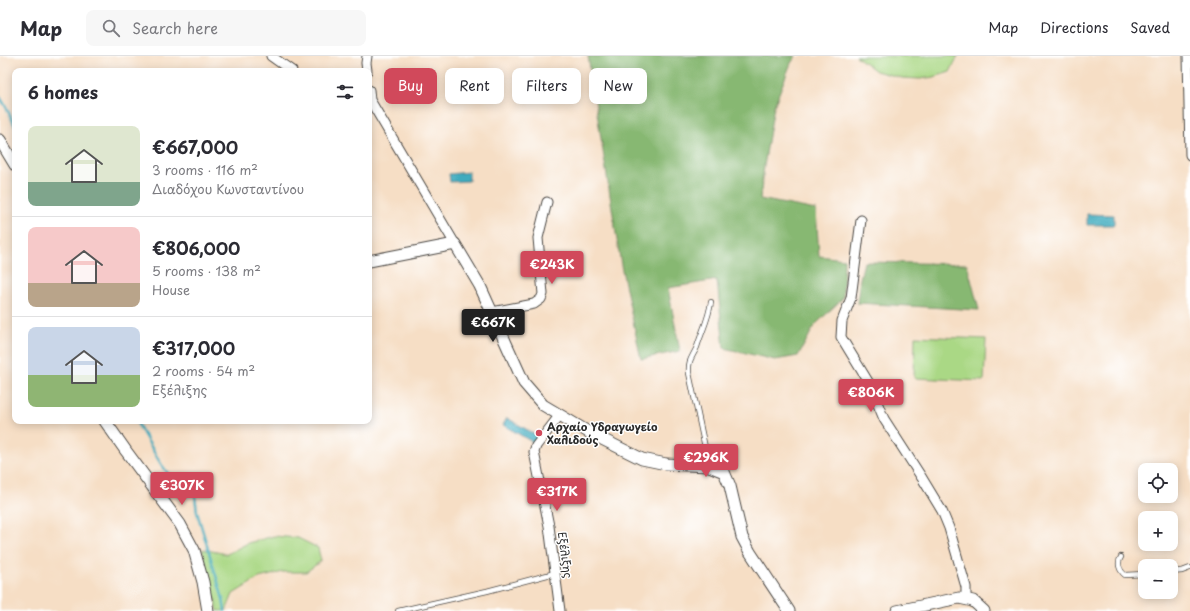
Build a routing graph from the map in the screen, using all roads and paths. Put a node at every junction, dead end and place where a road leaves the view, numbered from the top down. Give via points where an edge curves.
1 (271, 56) edge
2 (367, 56) edge
3 (1188, 56) edge
4 (288, 68) edge
5 (367, 68) edge
6 (372, 102) edge
7 (0, 140) edge
8 (1190, 155) edge
9 (12, 160) edge
10 (547, 202) dead end
11 (861, 220) dead end
12 (455, 244) junction
13 (372, 260) edge
14 (711, 302) dead end
15 (492, 312) junction
16 (559, 416) junction
17 (107, 424) edge
18 (709, 466) junction
19 (1121, 557) dead end
20 (1190, 568) edge
21 (1178, 571) edge
22 (555, 573) junction
23 (1138, 574) edge
24 (966, 599) junction
25 (208, 611) edge
26 (398, 611) edge
27 (560, 611) edge
28 (789, 611) edge
29 (897, 611) edge
30 (984, 611) edge

1 - 4 street
2 - 5 street
3 - 8 street
6 - 12 street
7 - 9 street
10 - 15 street via 538,238 543,294 541,299 534,304
11 - 24 street via 851,298 842,321 841,337 869,382 884,419 942,512 966,587
12 - 13 street
12 - 15 street
14 - 18 lane via 707,322 688,366
15 - 16 street via 524,383 543,405
16 - 18 street via 642,459 666,464
16 - 22 street, Εξέλιξης via 534,452 549,526
17 - 25 street via 180,524 194,550
18 - 28 street via 724,472 730,486 742,537
19 - 23 lane via 1121,571 1125,575
20 - 21 lane
22 - 26 lane
22 - 27 street, Εξέλιξης
24 - 29 street via 959,598
24 - 30 street via 973,601

